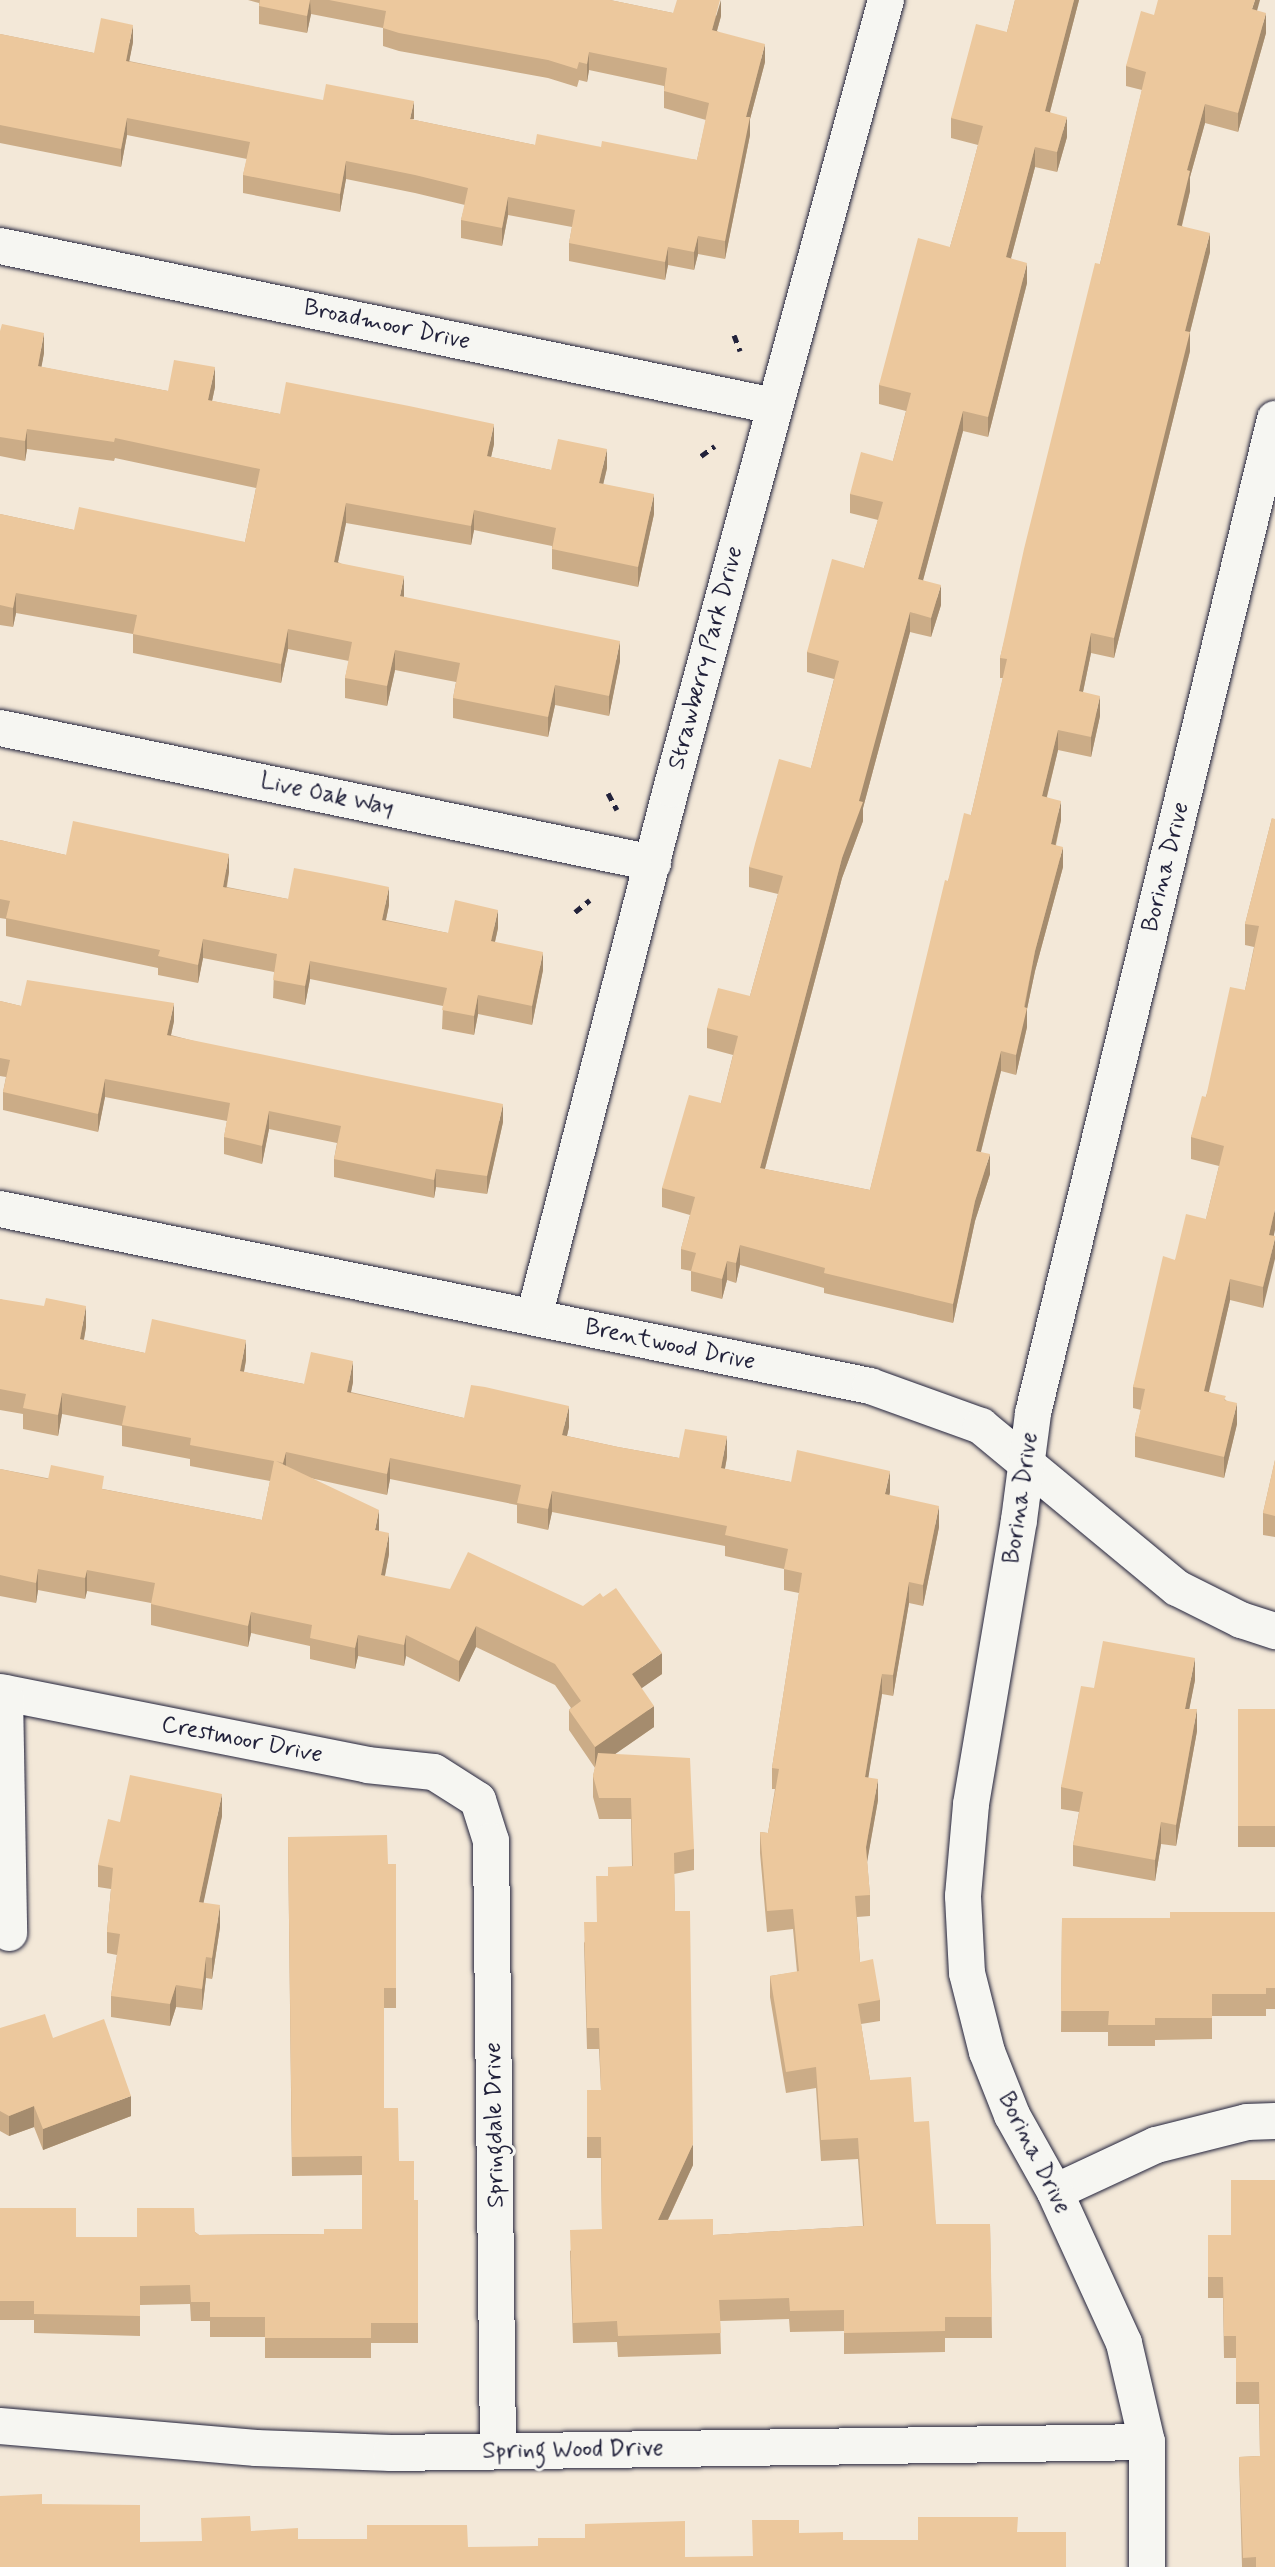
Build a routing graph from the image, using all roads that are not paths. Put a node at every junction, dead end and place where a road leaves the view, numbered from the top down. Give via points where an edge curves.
1 (886, 0) edge
2 (0, 246) edge
3 (774, 406) junction
4 (1275, 419) edge
5 (0, 728) edge
6 (653, 863) junction
7 (0, 1209) edge
8 (534, 1317) junction
9 (1027, 1462) junction
10 (1275, 1631) edge
11 (3, 1692) edge
12 (478, 1800) joint
13 (9, 1933) dead end
14 (1275, 2121) edge
15 (1055, 2192) junction
16 (0, 2426) edge
17 (1147, 2442) junction
18 (498, 2451) junction
19 (1147, 2567) edge

1 - 3 street, Strawberry Park Drive
2 - 3 street, Broadmoor Drive
3 - 6 street, Strawberry Park Drive
4 - 9 street, Borina Drive via 1033,1413
5 - 6 street, Live Oak Way
6 - 8 street, Strawberry Park Drive
7 - 8 street, Brentwood Drive
8 - 9 street, Brentwood Drive via 870,1386 970,1420
9 - 10 street, Brentwood Drive via 1177,1588
9 - 15 street, Borina Drive via 971,1804 963,1896 967,1973 987,2052 1012,2115
11 - 12 street, Crestmoor Drive via 367,1765 434,1772
11 - 13 street
12 - 18 street, Springdale Drive via 491,1841
14 - 15 street via 1247,2122 1156,2145
15 - 17 street, Borina Drive via 1124,2343
16 - 18 street, Spring Wood Drive via 256,2448
17 - 18 street, Spring Wood Drive
17 - 19 street, Borina Drive

